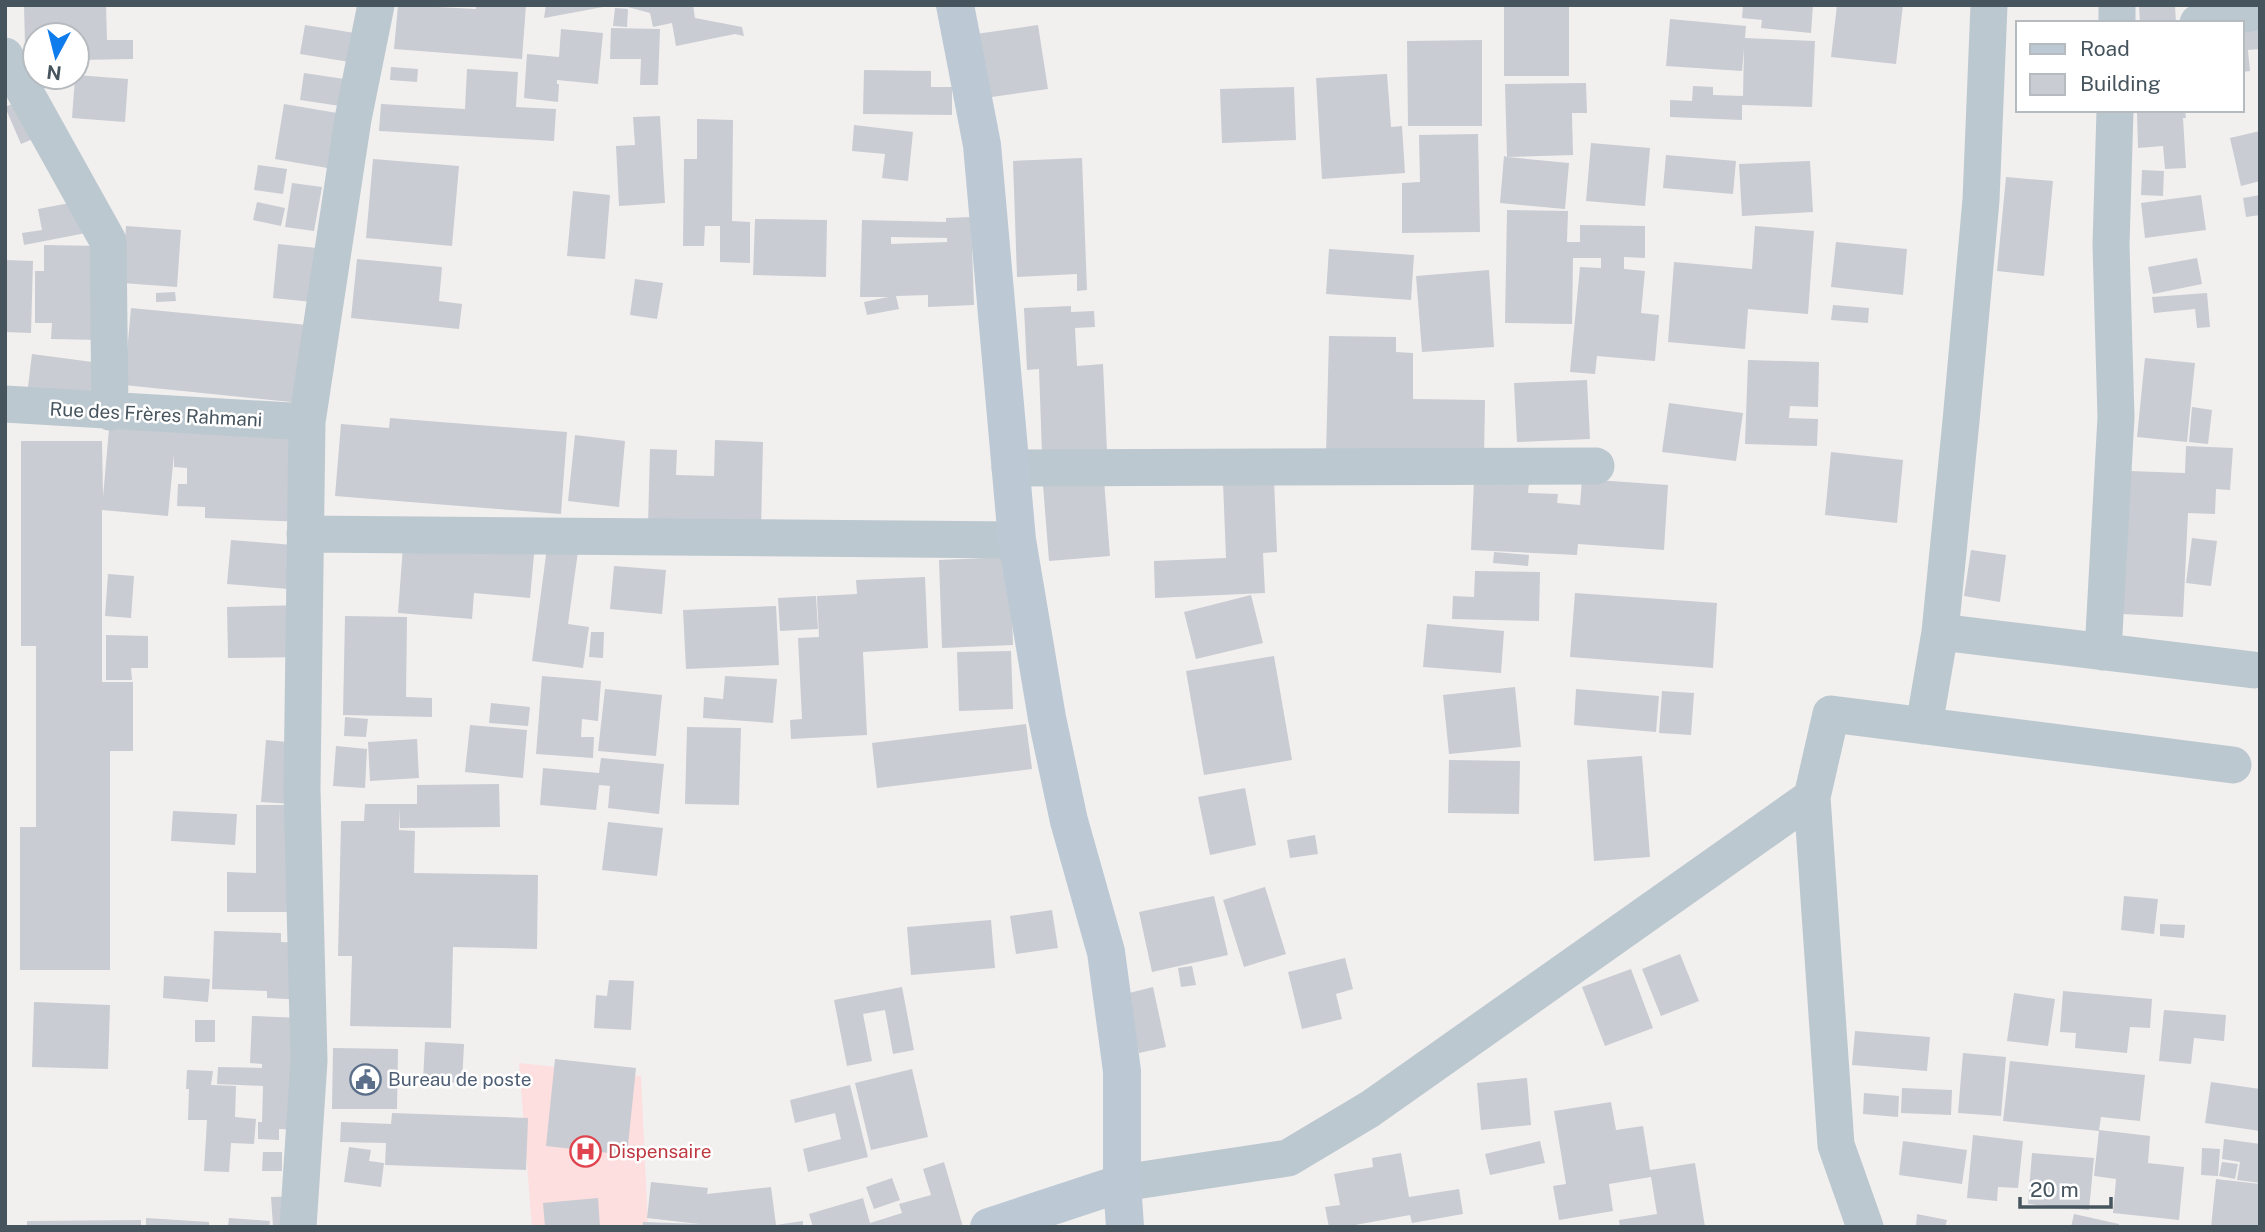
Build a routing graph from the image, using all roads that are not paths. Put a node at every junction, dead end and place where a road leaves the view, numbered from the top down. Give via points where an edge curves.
1 (376, 5) edge
2 (955, 5) edge
3 (1989, 5) edge
4 (2260, 11) edge
5 (2208, 21) edge
6 (5, 56) edge
7 (2115, 112) edge
8 (5, 404) edge
9 (110, 412) junction
10 (307, 422) junction
11 (1596, 466) dead end
12 (1010, 468) junction
13 (305, 534) junction
14 (1017, 540) junction
15 (1940, 632) junction
16 (2103, 652) junction
17 (2254, 670) dead end
18 (1924, 726) junction
19 (2233, 765) dead end
20 (1812, 797) junction
21 (1122, 1183) junction
22 (298, 1227) edge
23 (989, 1227) edge
24 (1125, 1227) edge
25 (1865, 1227) edge

1 - 10 street
2 - 12 street via 982,145
3 - 15 street via 1981,200
4 - 5 street
6 - 9 street via 108,241
7 - 16 street via 2111,246 2116,417
8 - 9 street, Rue des Frères Rahmani
9 - 10 street, Rue des Frères Rahmani
10 - 13 street
11 - 12 street
12 - 14 street
13 - 14 street
13 - 22 street via 302,788 309,1061
14 - 21 street via 1069,821 1106,952 1122,1071
15 - 16 street
15 - 18 street
16 - 17 street
18 - 19 street
18 - 20 street via 1831,715
20 - 21 street via 1370,1109 1289,1158
20 - 25 street via 1836,1145
21 - 23 street
21 - 24 street

